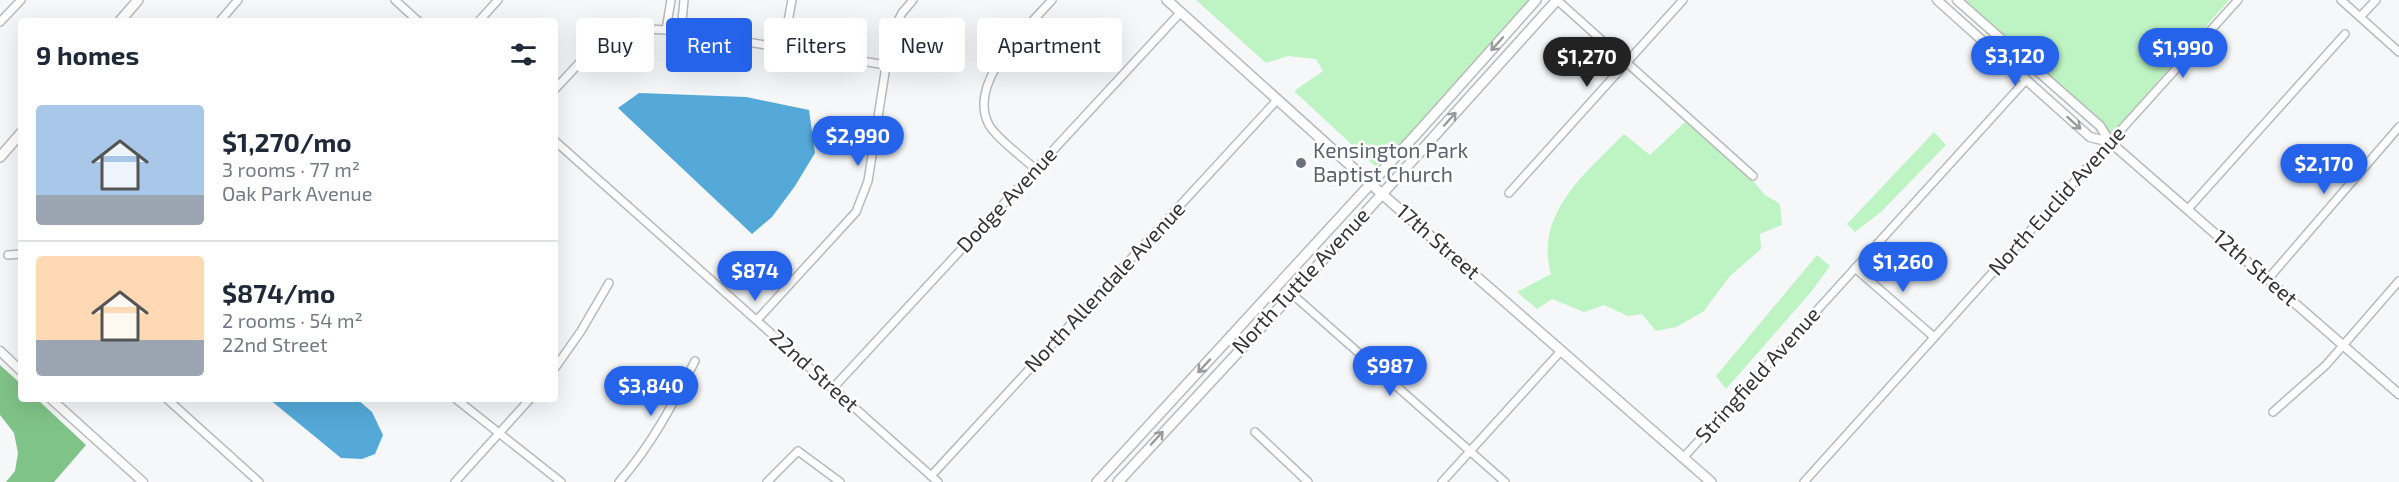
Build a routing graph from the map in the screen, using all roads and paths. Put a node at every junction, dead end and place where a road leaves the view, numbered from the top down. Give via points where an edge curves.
1 (21, 0) edge
2 (138, 0) edge
3 (238, 0) edge
4 (394, 0) edge
5 (498, 0) edge
6 (671, 0) edge
7 (684, 0) edge
8 (792, 0) edge
9 (914, 0) edge
10 (1052, 0) edge
11 (1167, 0) edge
12 (1536, 0) edge
13 (1557, 0) edge
14 (1683, 0) edge
15 (1937, 0) edge
16 (1957, 0) edge
17 (2238, 0) edge
18 (2341, 0) edge
19 (2376, 0) edge
20 (1181, 12) junction
21 (2360, 17) junction
22 (123, 18) edge
23 (223, 18) edge
24 (415, 18) edge
25 (482, 18) edge
26 (668, 18) edge
27 (682, 18) edge
28 (789, 18) edge
29 (900, 18) edge
30 (0, 22) edge
31 (666, 30) edge
32 (2346, 34) dead end
33 (2399, 52) edge
34 (1627, 63) junction
35 (885, 72) edge
36 (2026, 80) junction
37 (558, 86) edge
38 (1278, 99) junction
39 (2399, 128) edge
40 (18, 136) edge
41 (2110, 142) junction
42 (558, 144) edge
43 (0, 157) edge
44 (1036, 170) junction
45 (1753, 176) dead end
46 (1371, 183) junction
47 (1509, 193) dead end
48 (1382, 194) junction
49 (2188, 209) junction
50 (8, 255) dead end
51 (18, 255) edge
52 (1855, 268) junction
53 (2268, 279) junction
54 (2399, 281) edge
55 (609, 283) dead end
56 (1292, 294) junction
57 (757, 320) junction
58 (1934, 337) junction
59 (2343, 345) junction
60 (0, 351) edge
61 (1562, 351) junction
62 (695, 361) dead end
63 (558, 364) edge
64 (18, 368) edge
65 (832, 388) junction
66 (2399, 394) edge
67 (54, 402) edge
68 (170, 402) edge
69 (460, 402) edge
70 (527, 402) edge
71 (2273, 412) dead end
72 (1255, 432) dead end
73 (499, 434) junction
74 (1470, 451) junction
75 (1683, 458) junction
76 (931, 476) junction
77 (142, 482) edge
78 (259, 482) edge
79 (455, 482) edge
80 (561, 482) edge
81 (619, 482) edge
82 (767, 482) edge
83 (840, 482) edge
84 (938, 482) edge
85 (1097, 482) edge
86 (1118, 482) edge
87 (1308, 482) edge
88 (1442, 482) edge
89 (1505, 482) edge
90 (1711, 482) edge
91 (1804, 482) edge

1 - 30 street
2 - 22 main road
3 - 23 street
4 - 24 street
5 - 25 street
6 - 26 street
7 - 27 street
8 - 28 street
9 - 29 street
10 - 44 street via 997,64 984,107 992,129
11 - 20 main road, 17th Street
12 -> 46 main road, North Tuttle Avenue
13 - 34 street
48 -> 13 main road, North Tuttle Avenue
14 - 34 street
15 - 36 street, 12th Street
16 - 41 street, 12th Street via 2100,126
17 - 41 street, North Euclid Avenue
18 - 21 street
19 - 21 street
20 - 38 main road, 17th Street
20 - 44 street, Dodge Avenue
21 - 33 street
31 - 37 street via 633,28 612,33
32 - 49 street
34 - 45 street
34 - 47 street
35 - 57 street via 868,182 861,203
36 -> 41 street, 12th Street via 2090,137
36 - 52 street, Stringfield Avenue
38 - 46 main road, 17th Street
38 - 76 street, North Allendale Avenue
39 - 53 street
40 - 43 main road
41 - 49 street, 12th Street
41 - 58 street, North Euclid Avenue
42 - 57 street, 22nd Street
44 - 65 street, Dodge Avenue
46 - 48 main road, 17th Street
46 -> 85 main road, North Tuttle Avenue
48 - 56 main road, North Tuttle Avenue
48 - 61 main road, 17th Street
49 - 53 street, 12th Street
50 - 51 street
52 - 58 street
52 - 75 street, Stringfield Avenue
53 - 59 street, 12th Street
54 - 59 street
55 - 63 street
56 - 74 street
86 -> 56 main road, North Tuttle Avenue
57 - 65 street, 22nd Street
58 - 91 street, North Euclid Avenue
59 - 66 street, 12th Street
59 - 71 street
60 - 64 street
61 - 74 street
61 - 75 main road, 17th Street
62 - 81 street via 658,429
65 - 76 street, 22nd Street
67 - 77 street
68 - 78 street
69 - 73 street
70 - 73 street
72 - 87 street
73 - 79 street
73 - 80 street
74 - 88 street
74 - 89 street
75 - 90 main road, 17th Street
76 - 84 street, 22nd Street
82 - 83 street via 798,451

